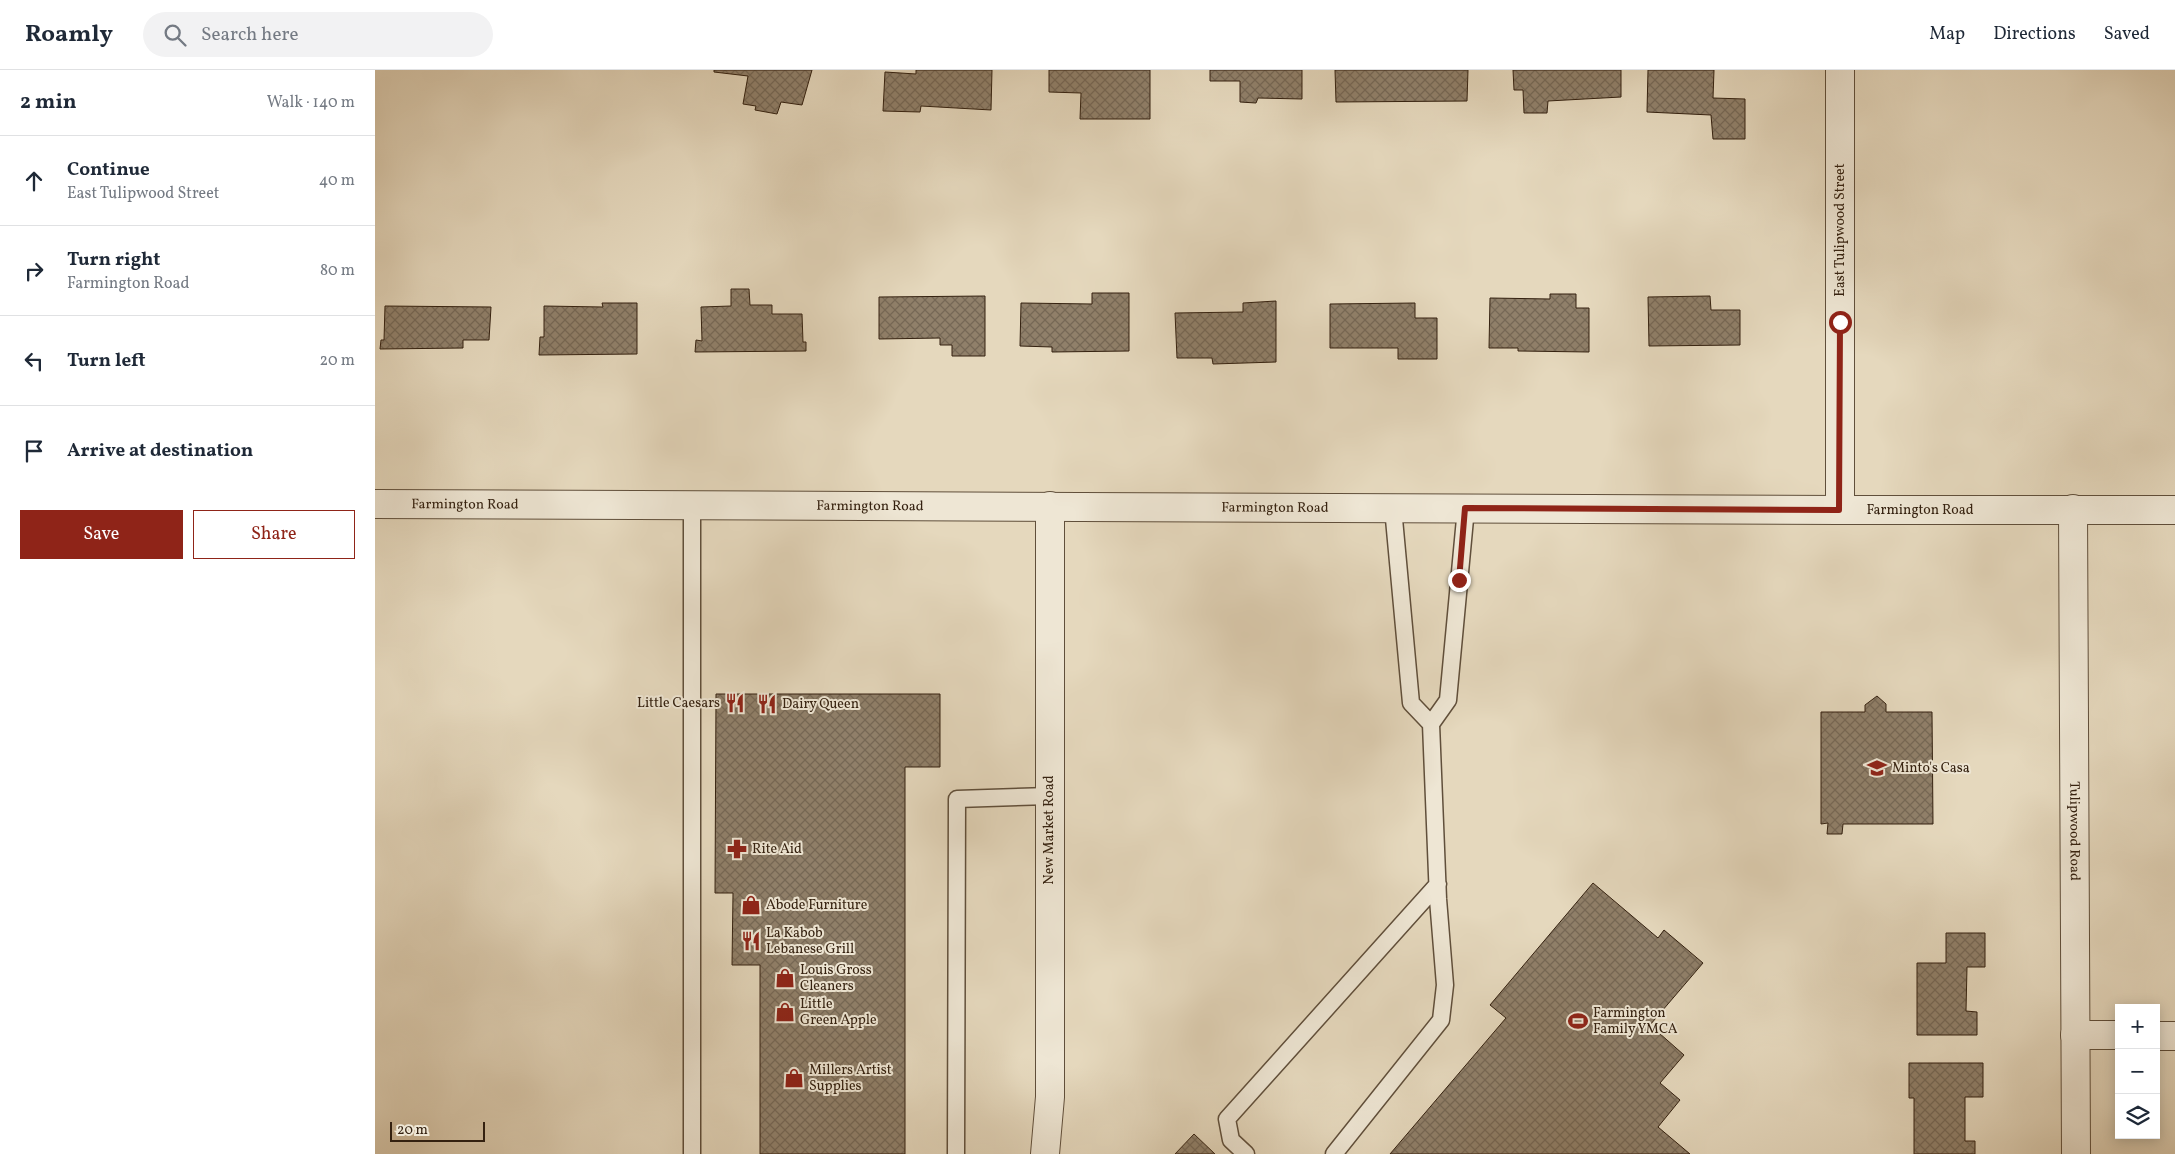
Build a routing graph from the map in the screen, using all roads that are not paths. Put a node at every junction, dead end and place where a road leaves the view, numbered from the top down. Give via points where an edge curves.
1 (1840, 70) edge
2 (375, 504) edge
3 (692, 505) junction
4 (1049, 506) junction
5 (1393, 508) junction
6 (1465, 508) junction
7 (2073, 509) junction
8 (1839, 510) junction
9 (2175, 510) edge
10 (1431, 724) junction
11 (1049, 796) junction
12 (1438, 884) junction
13 (2075, 1035) junction
14 (2115, 1035) edge
15 (2160, 1036) edge
16 (2175, 1036) edge
17 (692, 1154) edge
18 (956, 1154) edge
19 (1045, 1154) edge
20 (1246, 1154) edge
21 (1334, 1154) edge
22 (2076, 1154) edge

1 - 8 street, East Tulipwood Street
2 - 3 street, Farmington Road
3 - 4 street, Farmington Road
3 - 17 lane
4 - 5 street, Farmington Road
4 - 11 street, New Market Road
5 - 6 street, Farmington Road
5 - 10 lane via 1411,703
6 - 8 street, Farmington Road
6 - 10 lane via 1448,700
7 - 8 street, Farmington Road
7 - 9 street, Farmington Road
7 - 13 street, Tulipwood Road
10 - 12 lane
11 - 18 lane via 957,799
11 - 19 street, New Market Road via 1050,1097
12 - 20 lane via 1227,1119 1231,1140
12 - 21 lane via 1445,985 1441,1020
13 - 14 street
13 - 22 street, Tulipwood Road
15 - 16 street

